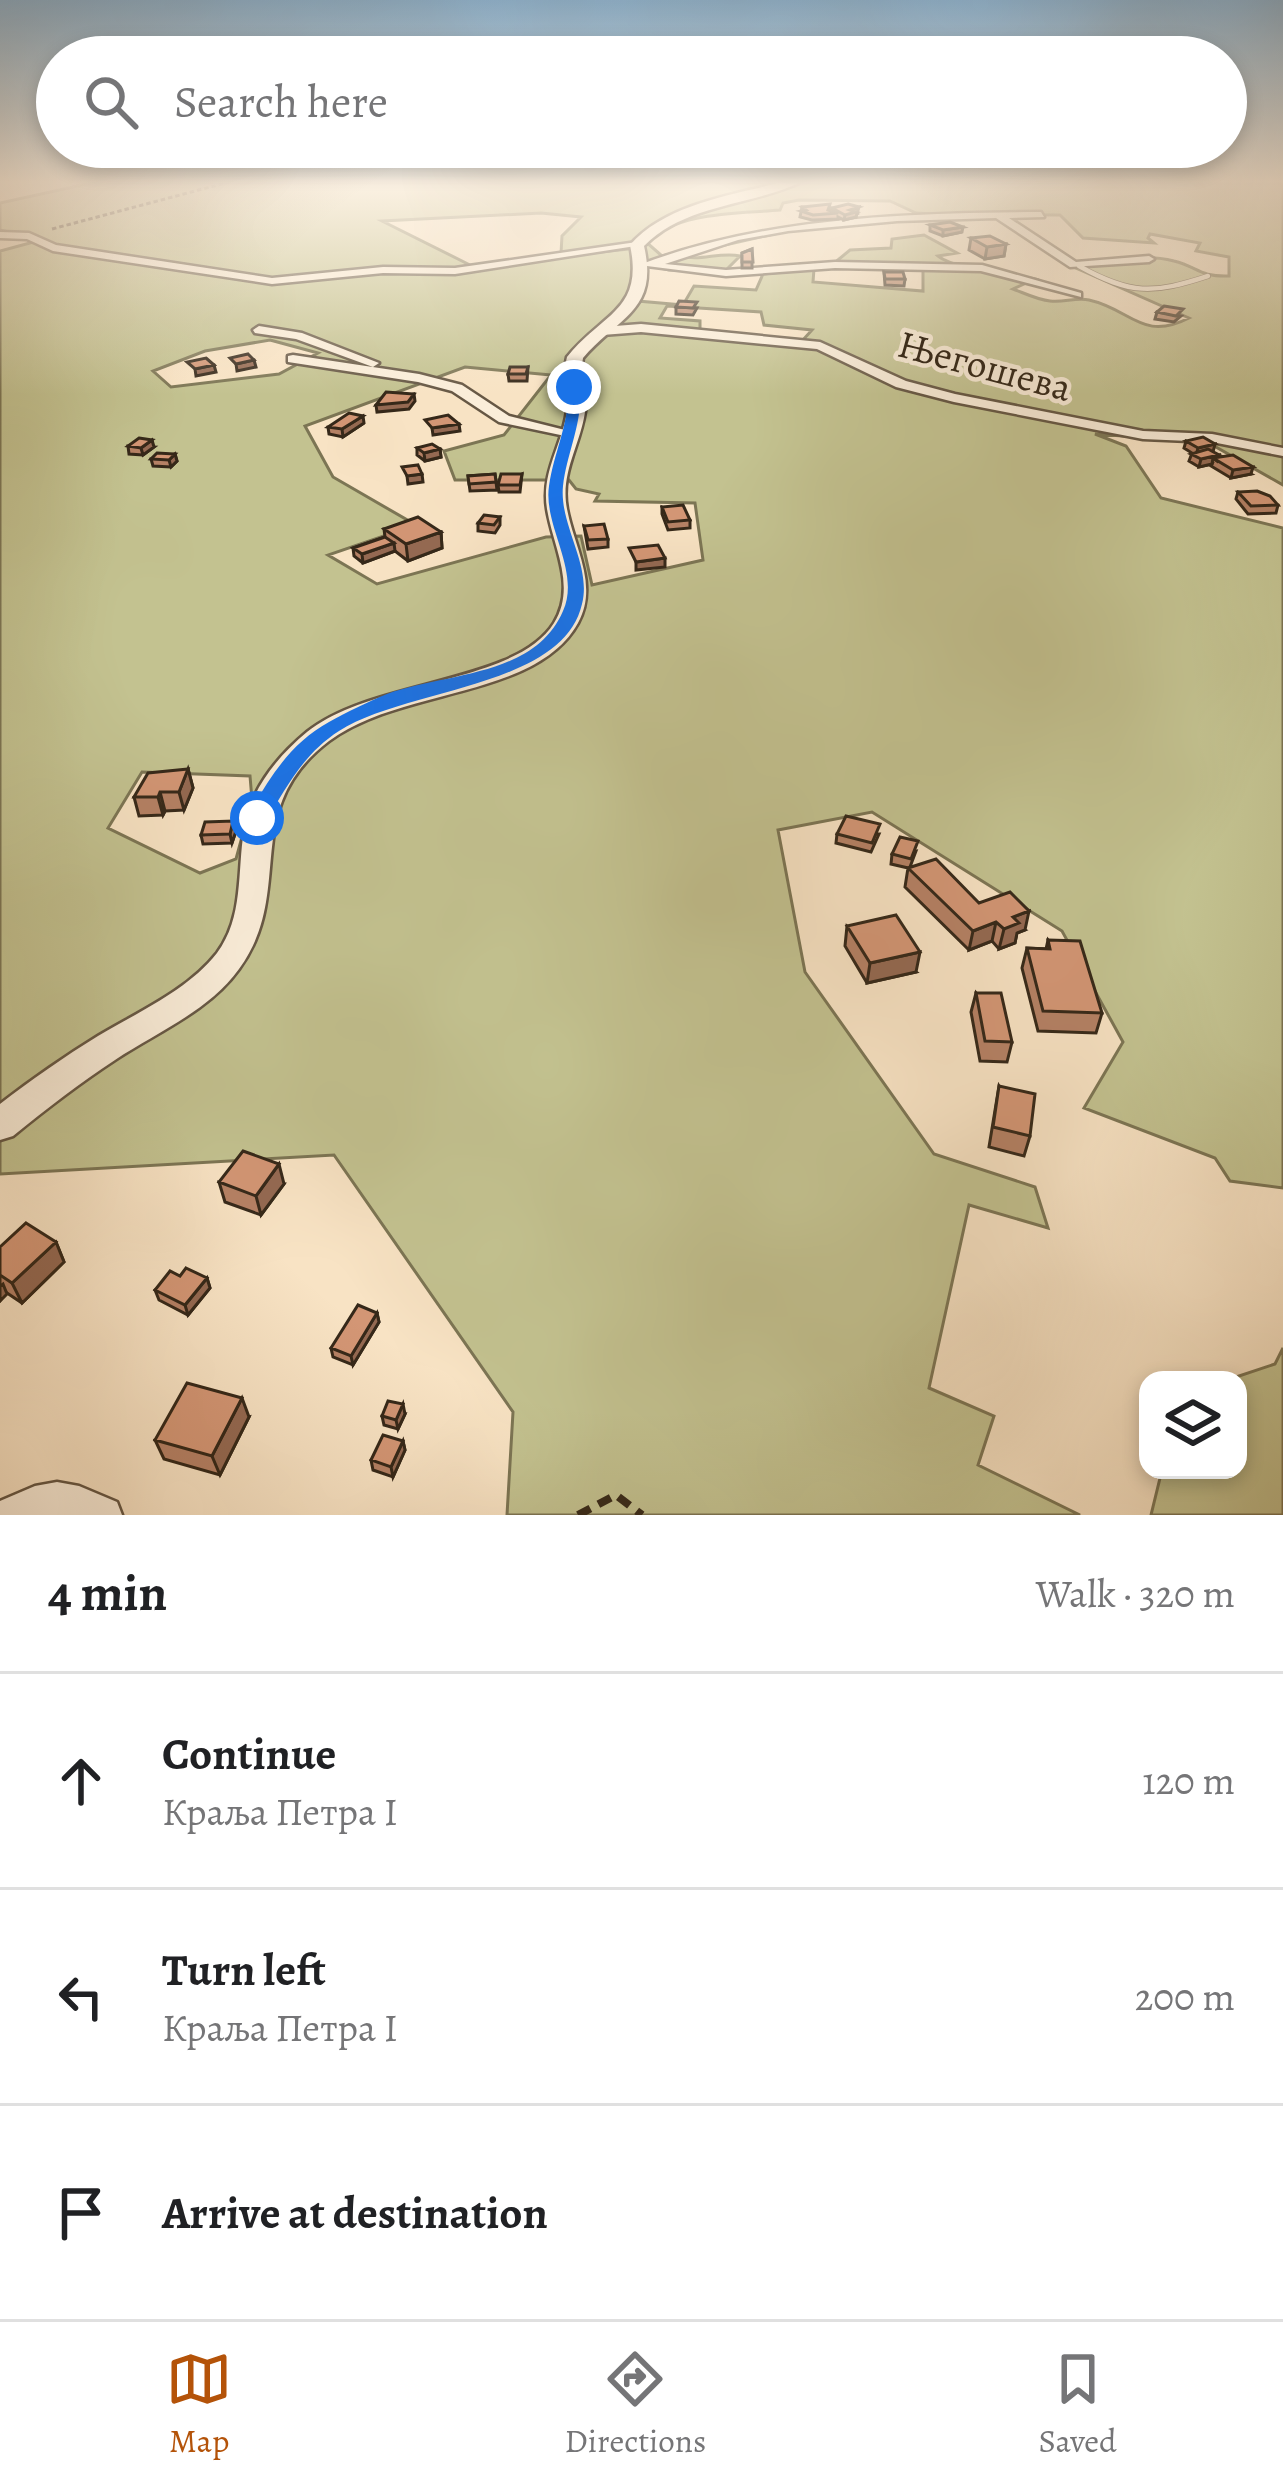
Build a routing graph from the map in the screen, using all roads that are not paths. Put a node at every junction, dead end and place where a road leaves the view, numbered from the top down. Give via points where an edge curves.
1 (91, 254) edge
2 (646, 254) edge
3 (670, 254) edge
4 (1054, 254) edge
5 (645, 259) junction
6 (1149, 260) dead end
7 (1079, 266) junction
8 (1208, 276) dead end
9 (1077, 295) dead end
10 (620, 325) junction
11 (259, 330) dead end
12 (293, 359) dead end
13 (401, 375) junction
14 (570, 433) junction
15 (1283, 452) edge
16 (0, 1125) edge
17 (10, 1515) edge
18 (104, 1515) edge

1 - 5 street via 272,281
2 - 5 street
3 - 5 street
4 - 7 street
5 - 9 street via 726,273 982,268
5 - 10 street via 640,294
6 - 7 street
7 - 8 lane via 1156,294
10 - 14 street via 581,350 572,367
10 - 15 street, Његошева via 820,346 901,384 954,398
11 - 13 street via 337,347
12 - 13 street
13 - 14 street via 457,388 504,419
14 - 16 street via 555,490 577,589 558,636 529,659 370,707 314,740 263,803 252,852 253,911 230,959 178,1004
17 - 18 street via 39,1500 72,1498

